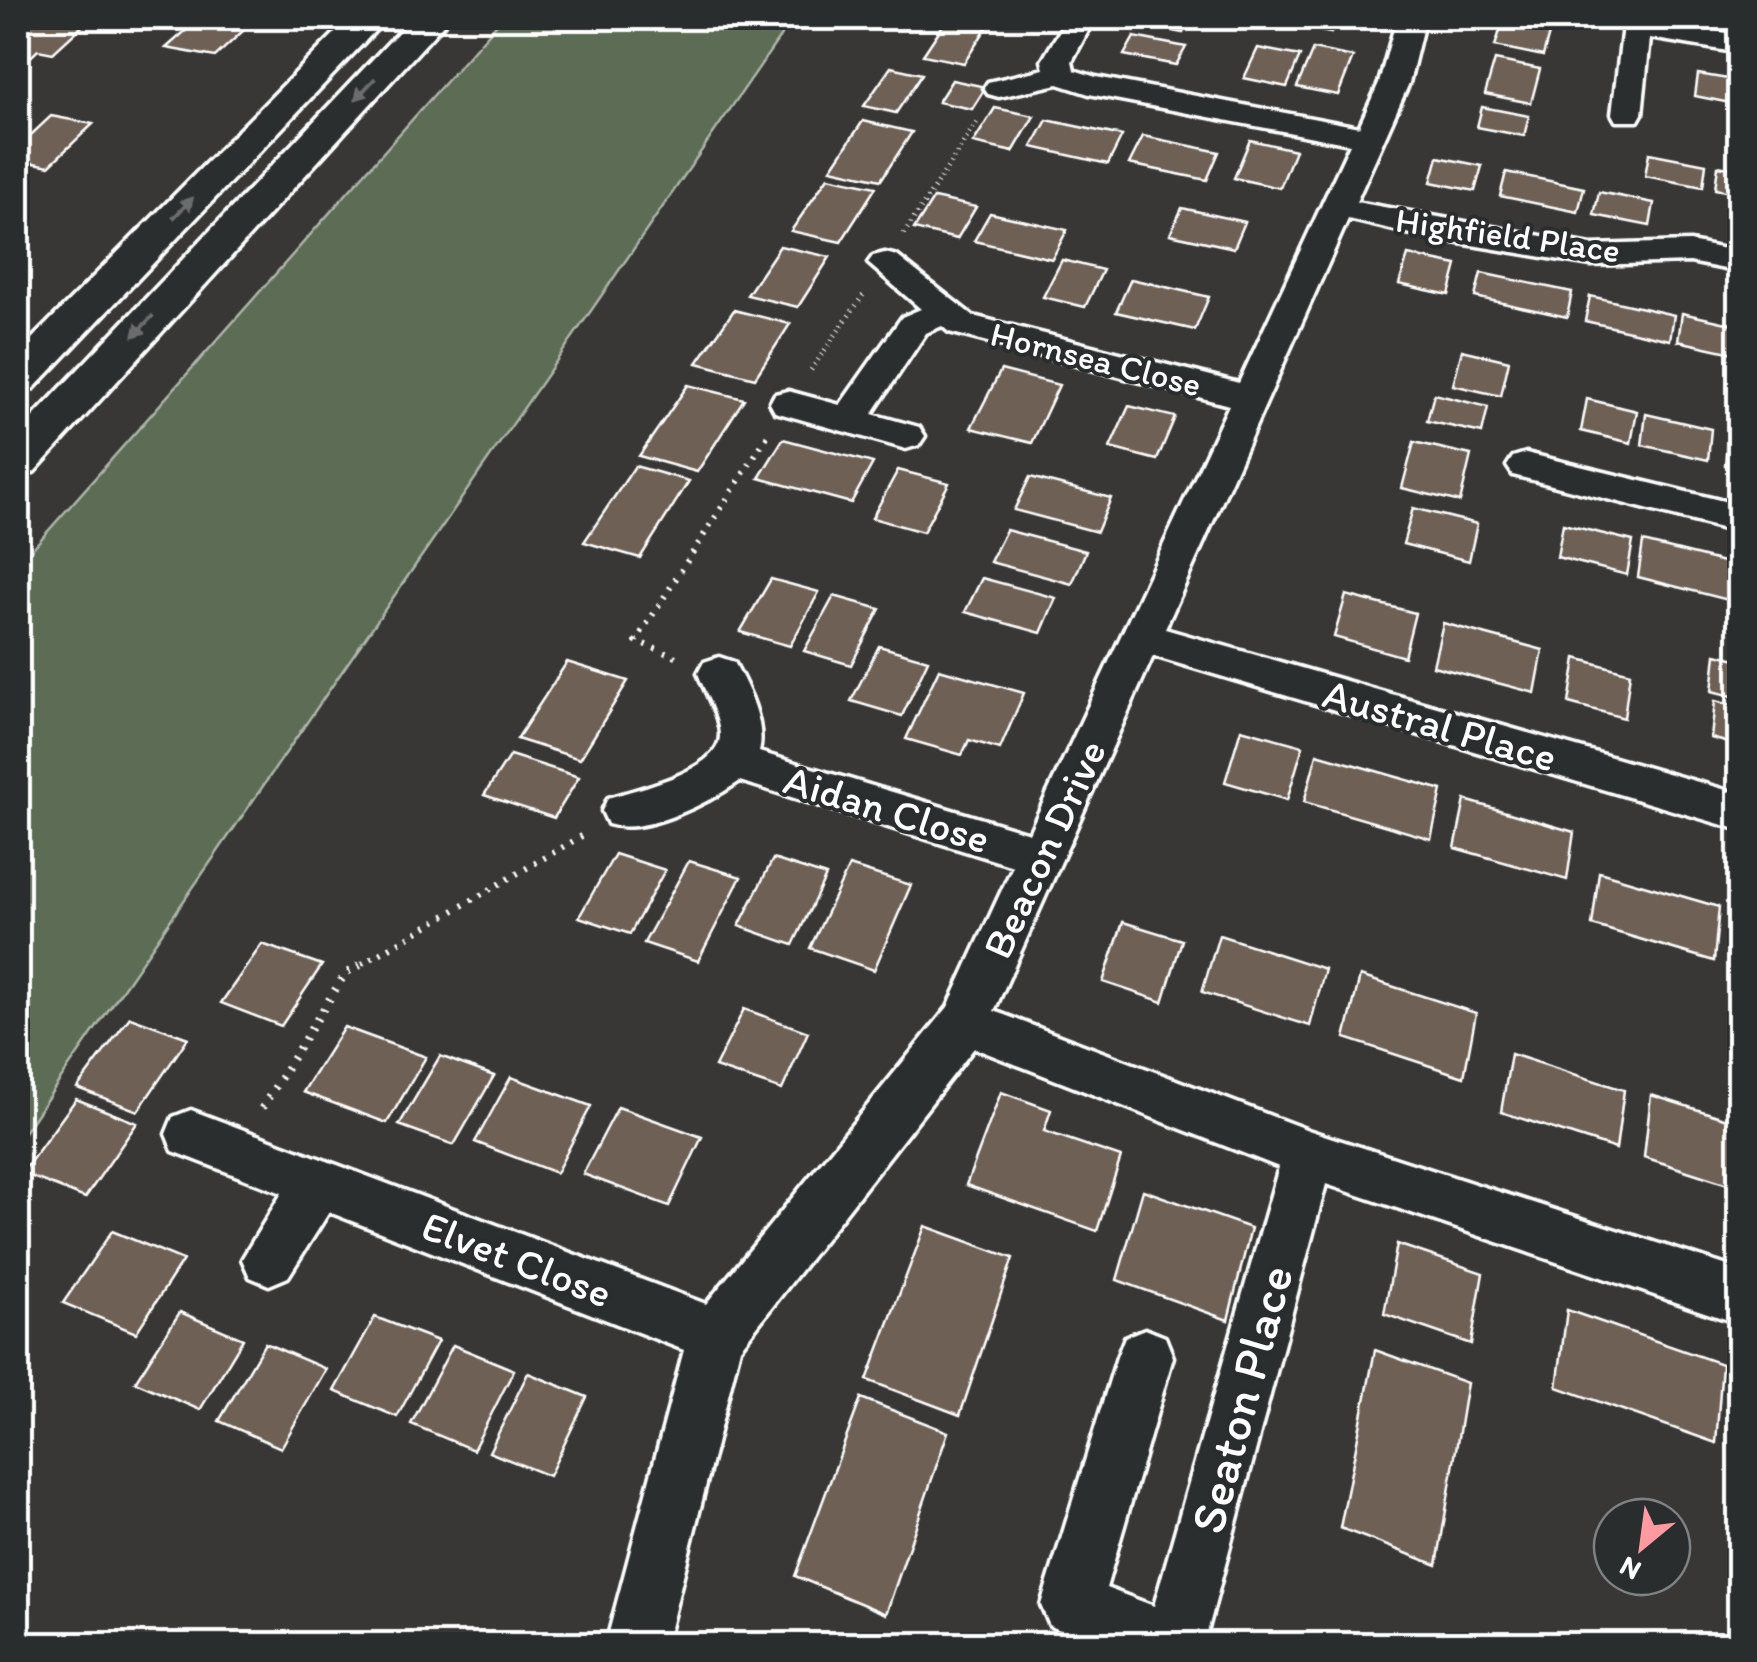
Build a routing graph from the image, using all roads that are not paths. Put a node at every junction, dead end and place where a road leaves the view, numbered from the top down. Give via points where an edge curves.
1 (369, 18) edge
2 (432, 18) edge
3 (1081, 18) edge
4 (1411, 18) edge
5 (1637, 22) edge
6 (1740, 44) edge
7 (1060, 76) junction
8 (998, 88) dead end
9 (1626, 114) dead end
10 (1369, 138) junction
11 (1337, 207) junction
12 (1740, 262) edge
13 (885, 264) dead end
14 (946, 312) junction
15 (18, 378) edge
16 (1250, 398) junction
17 (788, 403) dead end
18 (849, 420) junction
19 (906, 436) dead end
20 (18, 461) edge
21 (1526, 465) dead end
22 (1740, 519) edge
23 (1140, 637) junction
24 (719, 673) dead end
25 (734, 762) junction
26 (624, 811) road end
27 (1740, 812) edge
28 (1040, 856) junction
29 (965, 1022) junction
30 (191, 1134) road end
31 (1308, 1154) junction
32 (318, 1183) junction
33 (270, 1260) dead end
34 (1740, 1298) edge
35 (716, 1335) junction
36 (1145, 1356) dead end
37 (636, 1644) edge
38 (1174, 1644) edge

15 -> 1 highway
2 -> 20 highway
3 - 7 street via 1057,61
4 - 10 street, Beacon Drive via 1394,83
5 - 6 street
5 - 9 street
7 - 8 street
7 - 10 street
10 - 11 street, Beacon Drive
11 - 12 street, Highfield Place via 1590,254 1690,252
11 - 16 street, Beacon Drive
13 - 14 street, Hornsea Close
14 - 16 street, Hornsea Close via 962,324
14 - 18 street, Hornsea Close via 914,326
16 - 23 street, Beacon Drive
17 - 18 street
18 - 19 street
21 - 22 street
23 - 27 street, Austral Place
23 - 28 street, Beacon Drive
24 - 25 street, Aidan Close via 742,734
25 - 26 street, Aidan Close via 691,791
25 - 28 street, Aidan Close
28 - 29 street, Beacon Drive
29 - 31 street
29 - 35 street, Beacon Drive
30 - 32 street, Elvet Close
31 - 34 street
31 - 38 street, Seaton Place
32 - 33 street
32 - 35 street, Elvet Close
35 - 37 street, Beacon Drive
36 - 38 street, Seaton Place via 1071,1604

